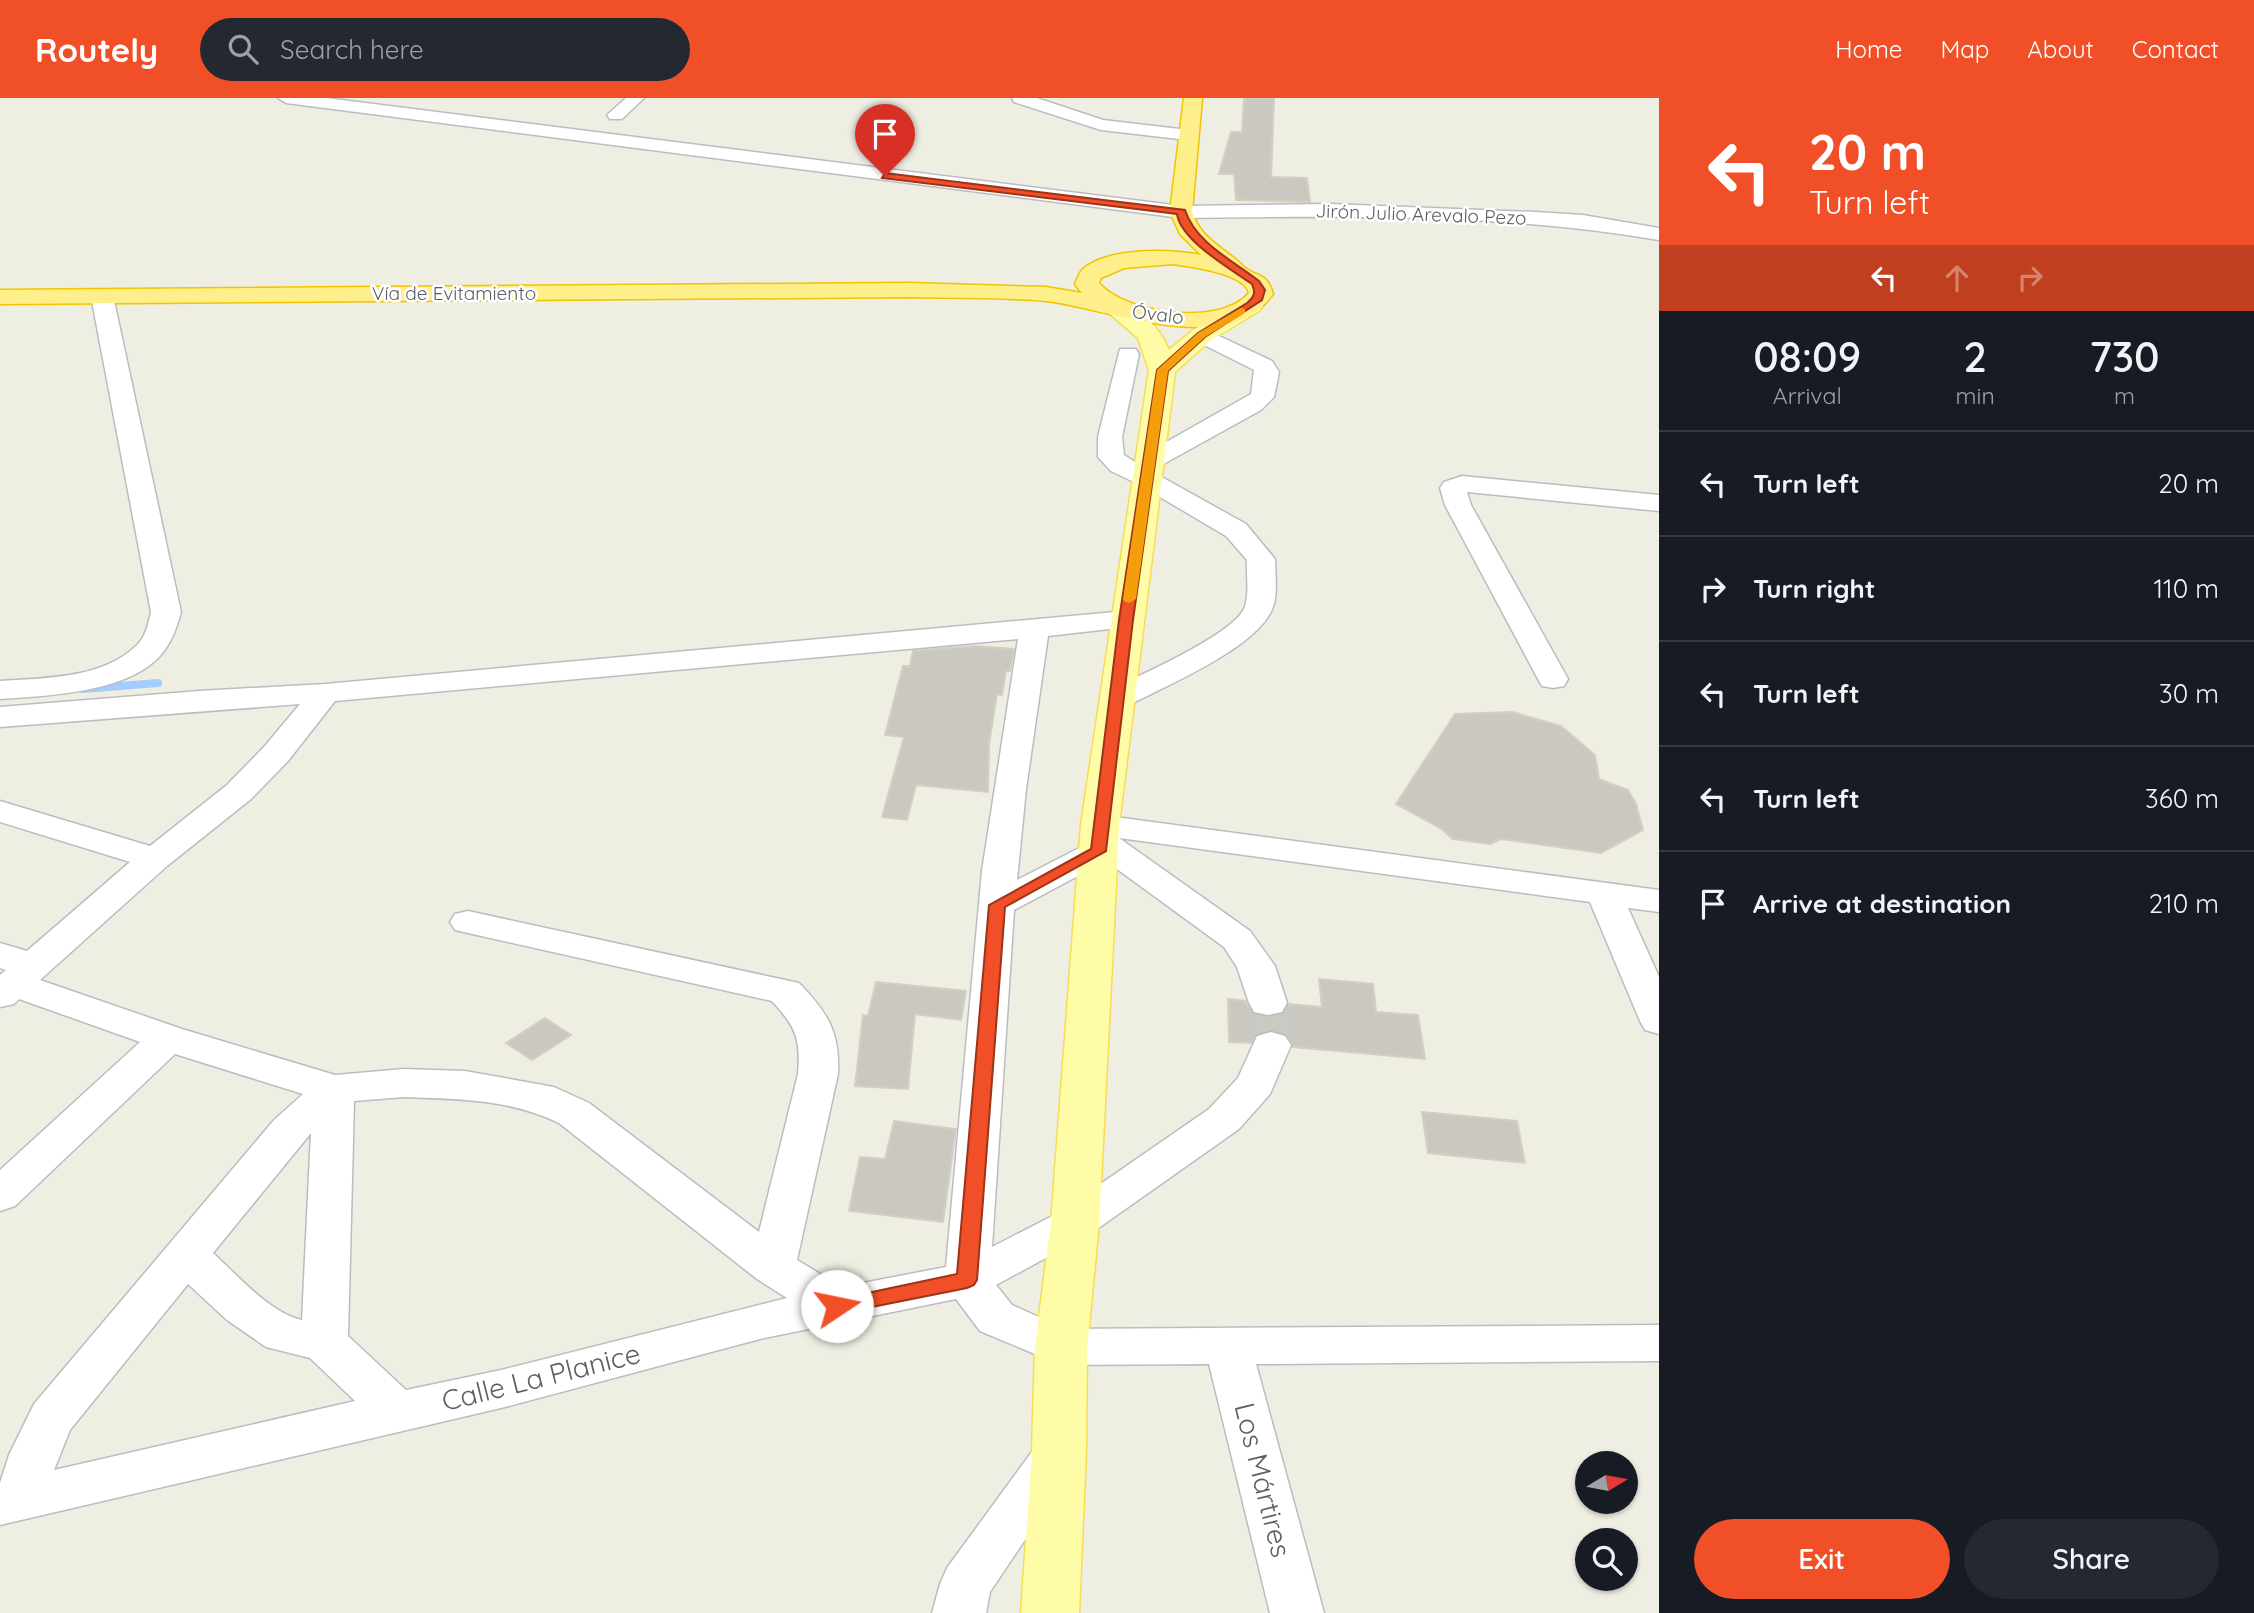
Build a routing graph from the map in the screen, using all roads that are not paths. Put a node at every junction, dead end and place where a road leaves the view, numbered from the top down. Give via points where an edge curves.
1 (286, 98) edge
2 (636, 98) edge
3 (1020, 98) edge
4 (1193, 98) edge
5 (616, 115) dead end
6 (1188, 135) junction
7 (1182, 216) junction
8 (1659, 234) edge
9 (1112, 263) junction
10 (1246, 275) junction
11 (908, 290) junction
12 (102, 296) junction
13 (0, 297) edge
14 (1111, 306) junction
15 (1251, 306) junction
16 (1202, 335) junction
17 (1145, 362) junction
18 (1148, 470) junction
19 (1659, 503) edge
20 (1126, 620) junction
21 (1035, 627) junction
22 (1553, 678) dead end
23 (0, 690) edge
24 (325, 694) junction
25 (1116, 699) junction
26 (0, 717) edge
27 (0, 811) edge
28 (1099, 839) junction
29 (155, 859) junction
30 (1604, 893) junction
31 (1659, 901) edge
32 (997, 905) junction
33 (468, 922) dead end
34 (12, 975) edge
35 (1268, 1003) tunnel mouth
36 (1659, 1021) edge
37 (168, 1038) junction
38 (1270, 1045) tunnel mouth
39 (334, 1089) junction
40 (0, 1195) edge
41 (1075, 1223) junction
42 (185, 1254) junction
43 (772, 1267) junction
44 (967, 1280) junction
45 (837, 1306) junction
46 (324, 1343) junction
47 (1659, 1343) edge
48 (1061, 1347) junction
49 (1228, 1347) junction
50 (397, 1411) junction
51 (1059, 1451) junction
52 (10, 1501) edge
53 (960, 1613) edge
54 (1050, 1613) edge
55 (1297, 1613) edge

1 - 7 street, Jirón Julio Arevalo Pezo
2 - 5 street
3 - 6 street via 1101,124
4 - 6 highway
6 - 7 highway
7 - 8 street, Jirón Julio Arevalo Pezo via 1331,211 1535,218
7 - 9 highway
7 - 10 highway via 1196,239
9 - 10 highway via 1173,257 1214,263
9 - 11 highway, Vía de Evitamiento via 1007,283
9 - 14 highway, Óvalo via 1091,274 1087,284 1092,294
10 - 15 highway via 1260,290
11 - 12 highway, Vía de Evitamiento
11 - 14 highway, Vía de Evitamiento via 1046,294
12 - 13 highway, Vía de Evitamiento
12 - 23 street via 166,612 158,639 140,658 106,674 65,685
14 - 15 highway, Óvalo via 1137,314 1189,319
14 - 17 main road via 1150,333 1157,345
15 - 16 main road
16 - 17 main road
16 - 18 street via 1264,366 1268,372 1262,397
17 - 18 main road
18 - 20 main road
18 - 25 street via 1236,530 1251,546 1261,559 1258,609 1245,627 1222,643
19 - 22 street via 1479,484 1453,488
20 - 21 street
20 - 25 main road
21 - 24 street
21 - 32 street via 1021,699
24 - 26 street
24 - 29 street via 239,792
25 - 28 main road
27 - 29 street
28 - 30 street
28 - 32 street
28 - 35 street via 1237,939 1256,966
28 - 41 main road
29 - 34 street
30 - 31 street
30 - 36 street
32 - 44 street
33 - 43 street via 785,992 809,1016 820,1047 818,1074
34 - 37 street
37 - 39 street
37 - 40 street
38 - 41 street, Calle La Planice via 1256,1084 1224,1119
39 - 42 street via 289,1130
39 - 43 street via 404,1083 540,1097 574,1113
39 - 46 street
41 - 44 street, Calle La Planice
41 - 48 main road
42 - 46 street via 243,1308 282,1334
42 - 52 street via 51,1418
43 - 45 street
44 - 45 street, Calle La Planice
44 - 48 street via 996,1318
45 - 50 street, Calle La Planice
46 - 50 street
47 - 49 street
48 - 49 street
48 - 51 main road
49 - 55 street, Los Mártires
50 - 52 street, Calle La Planice
51 - 53 street via 966,1584
51 - 54 main road

